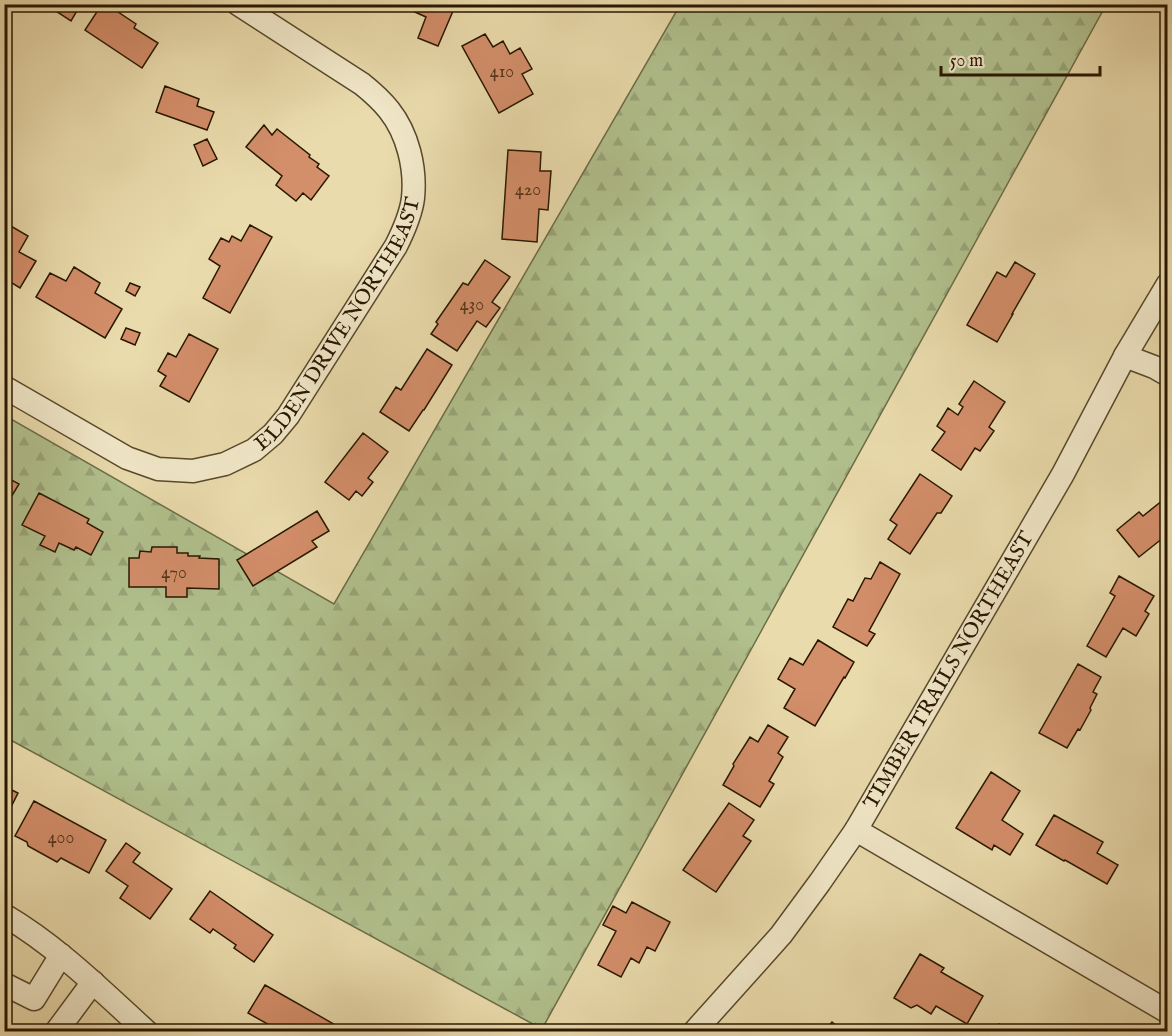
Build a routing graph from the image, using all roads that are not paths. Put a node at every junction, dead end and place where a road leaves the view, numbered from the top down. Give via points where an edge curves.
1 (238, 4) edge
2 (1167, 284) edge
3 (1125, 356) junction
4 (1167, 375) edge
5 (4, 387) edge
6 (856, 830) junction
7 (4, 915) edge
8 (61, 955) junction
9 (93, 982) junction
10 (4, 984) edge
11 (1167, 1012) edge
12 (56, 1032) edge
13 (147, 1032) edge
14 (693, 1032) edge

1 - 5 street, ELDEN DRIVE NORTHEAST via 362,84 391,112 406,140 413,170 413,199 396,246 288,416 254,450 225,464 193,471 158,469 126,458
2 - 3 street, TIMBER TRAILS NORTHEAST
3 - 4 street
3 - 6 street, TIMBER TRAILS NORTHEAST via 1062,474
6 - 11 street
6 - 14 street, TIMBER TRAILS NORTHEAST via 780,935
7 - 8 street
8 - 9 street
8 - 10 street via 34,999
9 - 12 street
9 - 13 street

